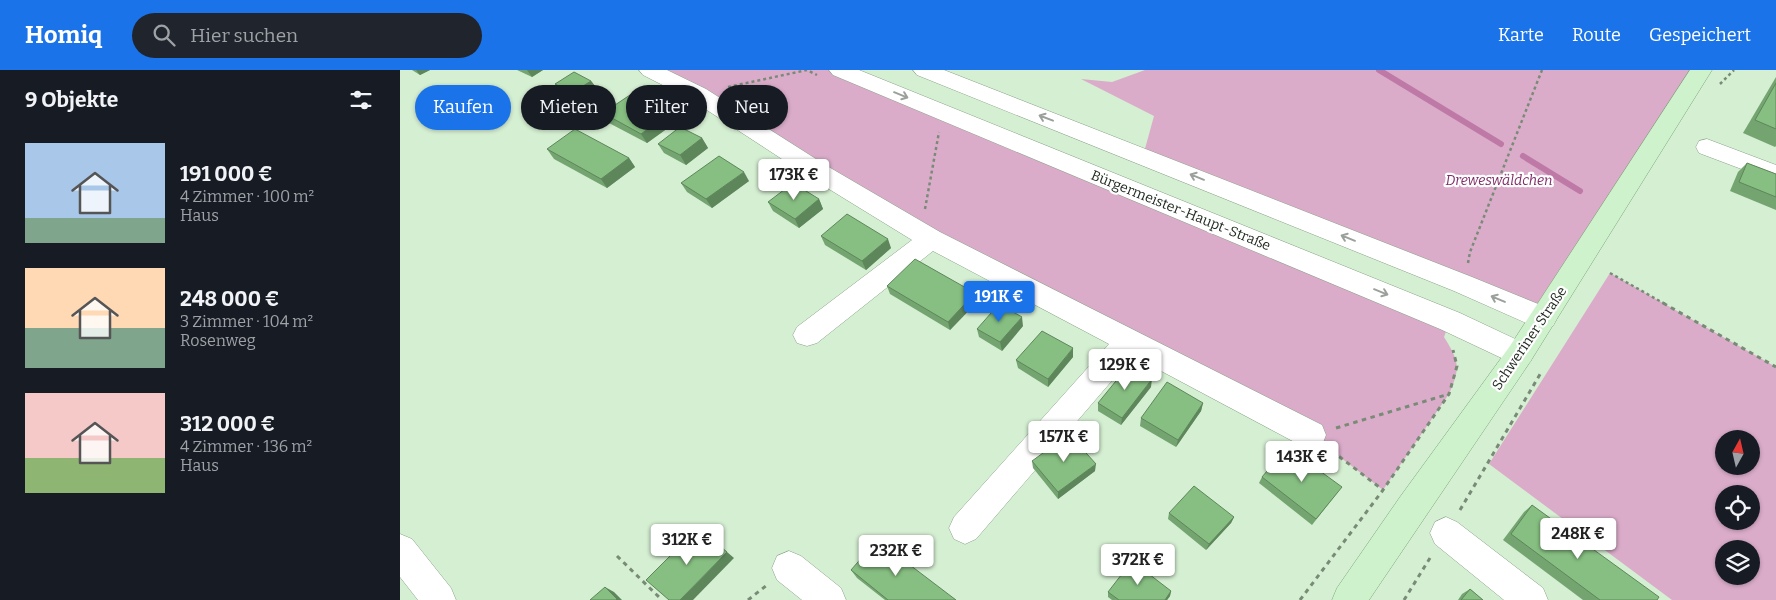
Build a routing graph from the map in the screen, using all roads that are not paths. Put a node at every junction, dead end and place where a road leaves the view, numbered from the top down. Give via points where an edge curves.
1 (650, 70) edge
2 (924, 70) edge
3 (1701, 70) edge
4 (842, 71) edge
5 (1707, 147) dead end
6 (1776, 174) edge
7 (926, 236) junction
8 (1543, 318) junction
9 (808, 335) dead end
10 (1128, 342) junction
11 (1520, 354) junction
12 (1311, 435) road end
13 (965, 528) dead end
14 (1446, 532) dead end
15 (400, 550) edge
16 (789, 568) dead end
17 (439, 600) edge
18 (829, 600) edge
19 (1349, 600) edge
20 (1531, 600) edge

1 - 7 street via 698,94
8 -> 2 street
3 - 8 main road, Schweriner Straße
4 -> 11 street, Bürgermeister-Haupt-Straße via 1450,321
5 - 6 street
7 - 9 street
7 - 10 street
8 - 11 main road, Schweriner Straße
10 - 12 street
10 - 13 street
11 - 19 main road, Schweriner Straße
14 - 20 street
15 - 17 street
16 - 18 street

